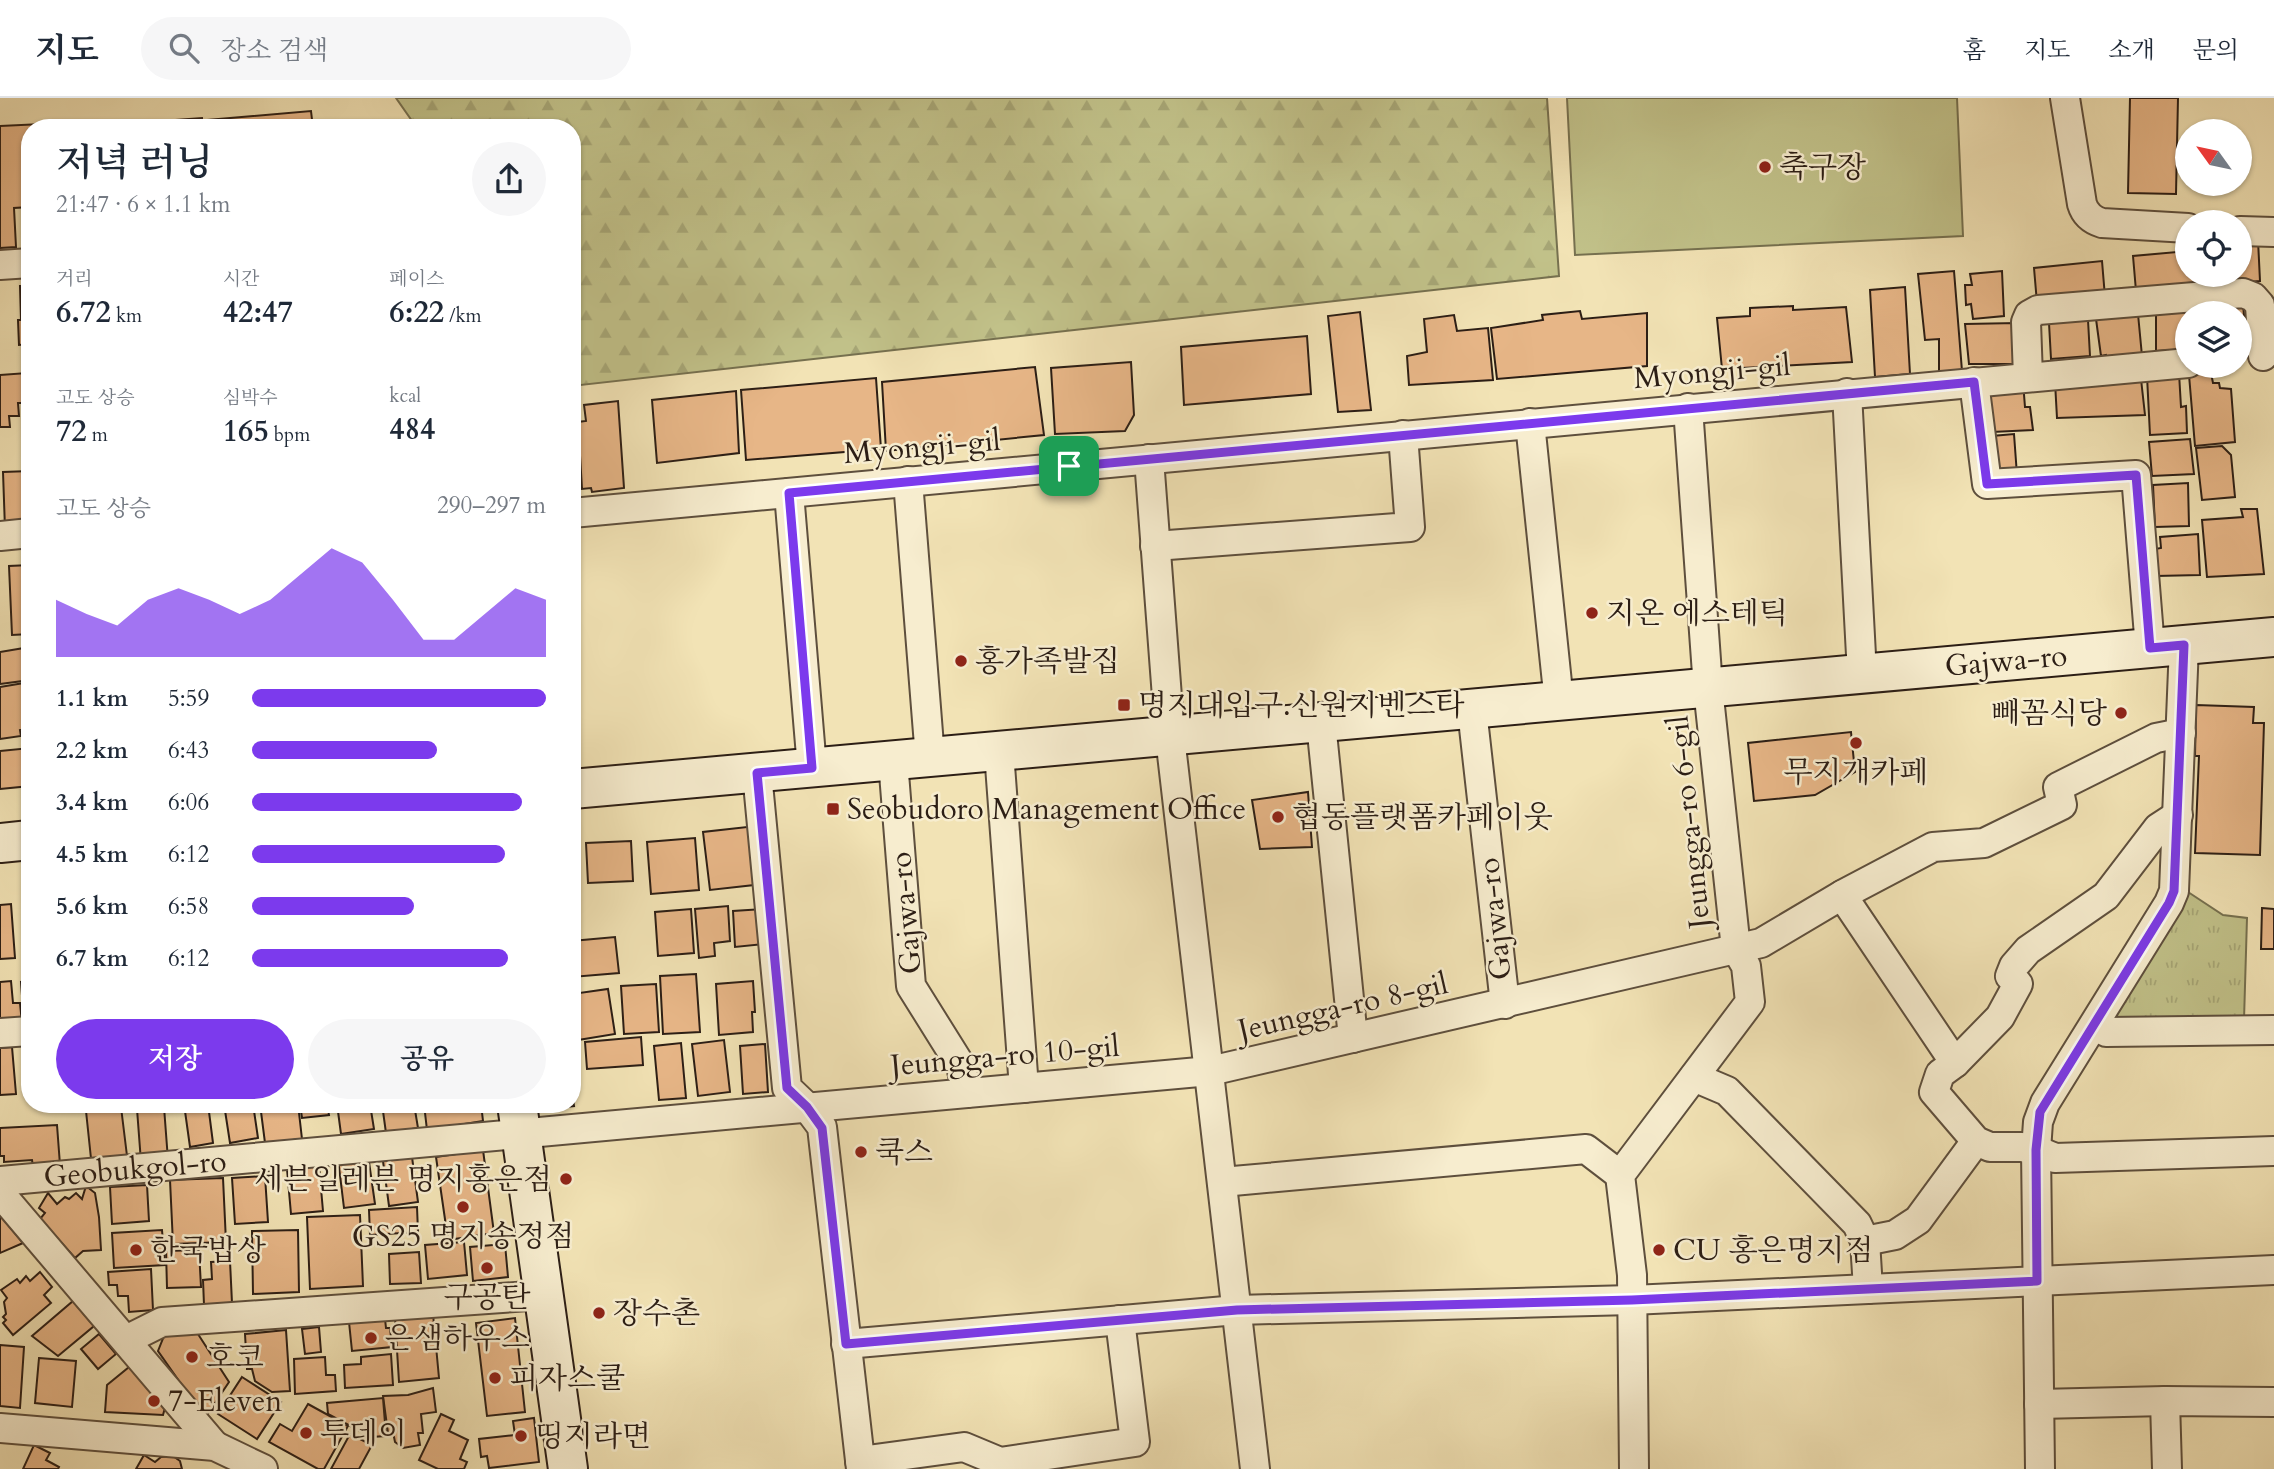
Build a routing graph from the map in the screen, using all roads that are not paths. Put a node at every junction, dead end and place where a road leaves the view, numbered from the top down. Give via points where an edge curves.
1 (2065, 98) edge
2 (2175, 227) edge
3 (2252, 231) edge
4 (2274, 232) edge
5 (21, 264) edge
6 (0, 265) edge
7 (2259, 356) edge
8 (2175, 364) edge
9 (2028, 377) junction
10 (1974, 382) junction
11 (1847, 393) junction
12 (1689, 408) junction
13 (1530, 423) junction
14 (1403, 435) junction
15 (1149, 459) junction
16 (908, 481) junction
17 (789, 493) junction
18 (581, 512) edge
19 (21, 534) edge
20 (0, 536) edge
21 (1156, 546) junction
22 (2274, 637) edge
23 (2167, 647) junction
24 (1862, 674) junction
25 (1708, 688) junction
26 (1559, 702) junction
27 (1472, 710) junction
28 (1321, 723) junction
29 (2181, 733) junction
30 (1170, 737) junction
31 (999, 751) junction
32 (912, 759) junction
33 (812, 768) junction
34 (757, 773) junction
35 (581, 788) edge
36 (2178, 815) junction
37 (21, 842) edge
38 (0, 843) edge
39 (1842, 895) junction
40 (1736, 949) junction
41 (1504, 1004) junction
42 (2094, 1025) junction
43 (2274, 1030) edge
44 (21, 1032) edge
45 (0, 1033) edge
46 (1353, 1038) junction
47 (1955, 1063) junction
48 (1209, 1071) junction
49 (1694, 1077) junction
50 (1024, 1088) junction
51 (967, 1093) junction
52 (807, 1107) junction
53 (519, 1119) edge
54 (1976, 1142) junction
55 (2036, 1150) junction
56 (2274, 1151) edge
57 (1620, 1175) junction
58 (0, 1181) edge
59 (1222, 1182) junction
60 (0, 1193) edge
61 (1865, 1241) junction
62 (2274, 1270) edge
63 (2037, 1281) junction
64 (1868, 1289) junction
65 (544, 1295) junction
66 (1632, 1300) junction
67 (1237, 1310) junction
68 (1120, 1320) junction
69 (126, 1340) junction
70 (846, 1344) junction
71 (2165, 1401) junction
72 (2274, 1402) edge
73 (2039, 1404) junction
74 (0, 1428) edge
75 (210, 1457) edge
76 (860, 1465) edge
77 (263, 1469) edge
78 (568, 1469) edge
79 (1255, 1469) edge
80 (1634, 1469) edge
81 (2040, 1469) edge
82 (2167, 1469) edge

1 - 2 street via 2086,213 2102,223
3 - 4 street
5 - 6 street
7 - 9 street via 2260,305 2243,293 2038,310 2026,322
8 - 9 street, Myongji-gil
9 - 10 street, Myongji-gil
10 - 11 street, Myongji-gil
10 - 23 street via 1987,484 2136,475
11 - 12 street, Myongji-gil
11 - 24 street
12 - 13 street, Myongji-gil
12 - 25 street
13 - 14 street, Myongji-gil
13 - 26 street
14 - 15 street, Myongji-gil
14 - 21 street via 1410,527
15 - 16 street, Myongji-gil
15 - 21 street
16 - 17 street, Myongji-gil
16 - 32 street, Gajwa-ro
17 - 18 street, Myongji-gil
17 - 33 street
19 - 20 street
21 - 30 street
22 - 23 main road, Gajwa-ro
23 - 24 main road, Gajwa-ro
23 - 29 street
24 - 25 main road, Gajwa-ro
25 - 26 main road, Gajwa-ro
25 - 40 street, Jeungga-ro 6-gil
26 - 27 main road, Gajwa-ro
27 - 28 main road, Gajwa-ro
27 - 41 street, Gajwa-ro
28 - 30 main road, Gajwa-ro
28 - 46 street
29 - 36 street
29 - 39 street, Jeungga-ro 6-gil via 2156,738 2058,787 2062,805 1984,843 1933,847
30 - 31 main road, Gajwa-ro
30 - 48 street, Jeungga-ro 8-gil
31 - 32 main road, Gajwa-ro
31 - 50 street
32 - 33 main road, Gajwa-ro
32 - 51 street, Gajwa-ro via 911,986 961,1066
33 - 34 main road, Gajwa-ro
34 - 35 main road, Gajwa-ro
34 - 52 street via 787,1088
36 - 42 street via 2172,897
36 - 47 street via 2158,828 2106,896 2028,950 2014,965 2010,976 2018,984 2000,1017
37 - 38 main road
39 - 40 street, Jeungga-ro 6-gil via 1761,943
39 - 47 street
40 - 41 street, Jeungga-ro 8-gil
40 - 49 street, Jeungga-ro 6-gil via 1746,967 1750,1002
41 - 46 street, Jeungga-ro 8-gil
42 - 43 street via 2106,1032
42 - 55 street via 2040,1112
44 - 45 street
46 - 48 street, Jeungga-ro 8-gil
47 - 54 street via 1940,1074 1934,1092
48 - 50 street, Jeungga-ro 10-gil
48 - 59 street, Jeungga-ro 8-gil
49 - 57 street, Jeungga-ro 6-gil
49 - 61 street via 1727,1091 1857,1224
50 - 51 street, Jeungga-ro 10-gil
51 - 52 street, Jeungga-ro 10-gil
52 - 53 street, Geobukgol-ro
52 - 70 street via 822,1128
53 - 58 street, Geobukgol-ro
53 - 65 main road
54 - 55 street
54 - 61 street via 1918,1220 1895,1235
55 - 56 street via 2055,1158
55 - 63 street
57 - 59 street via 1586,1149
57 - 66 street
59 - 67 street, Jeungga-ro 8-gil
60 - 69 street
61 - 64 street
62 - 63 street
63 - 64 street
63 - 73 street
64 - 66 street
65 - 69 street via 162,1322
65 - 78 main road
66 - 67 street
66 - 80 street
67 - 68 street
67 - 79 street, Jeungga-ro 8-gil
68 - 70 street
68 - 76 street via 1135,1441 1000,1462 964,1447
69 - 75 street
70 - 76 street
71 - 72 street
71 - 73 street
71 - 82 street
73 - 81 street
74 - 75 street
75 - 77 street

